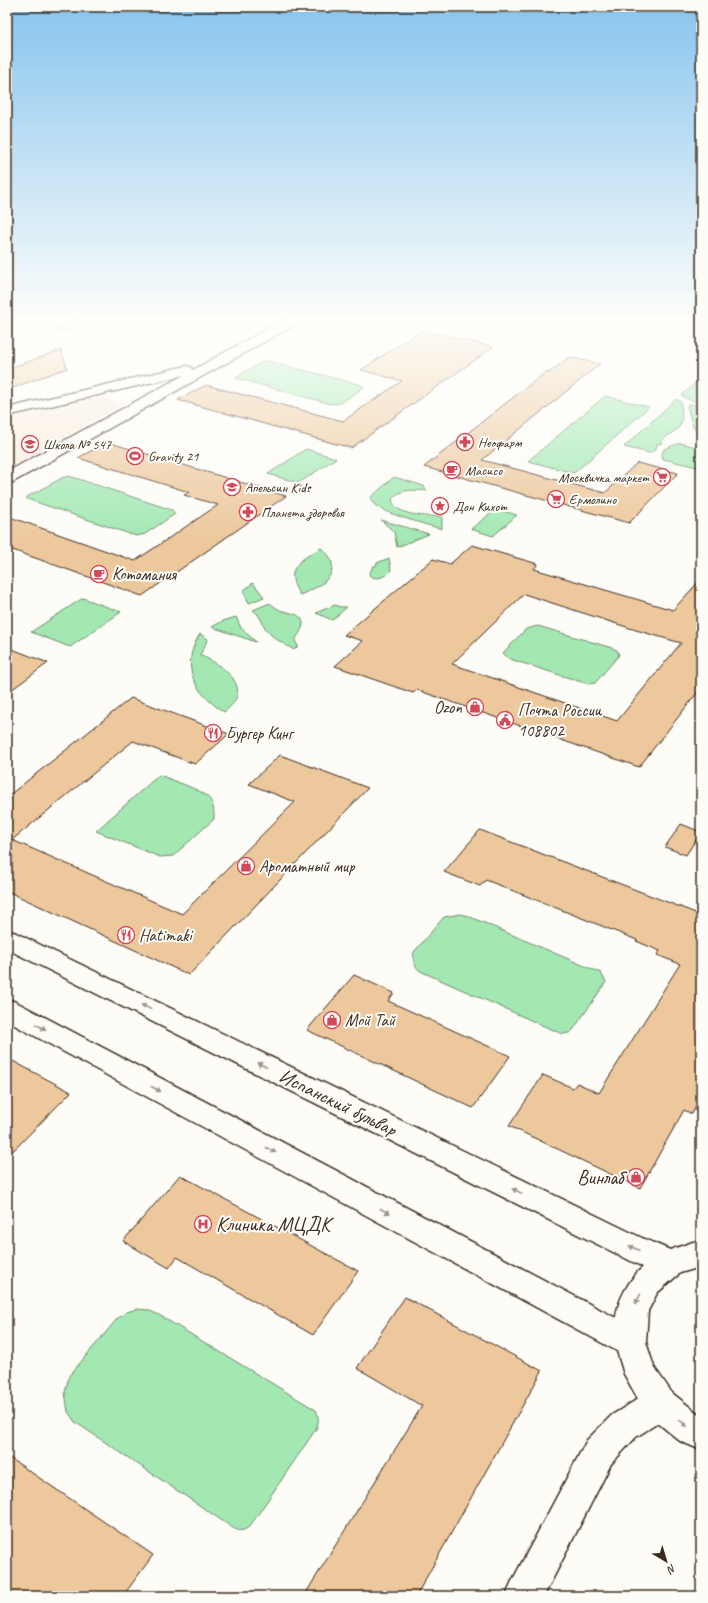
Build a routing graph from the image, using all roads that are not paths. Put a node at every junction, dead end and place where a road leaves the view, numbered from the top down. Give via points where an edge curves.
1 (100, 391) edge
2 (124, 391) edge
3 (163, 391) edge
4 (141, 403) junction
5 (7, 412) edge
6 (7, 479) edge
7 (7, 939) edge
8 (7, 1009) edge
9 (701, 1254) edge
10 (669, 1264) junction
11 (630, 1342) junction
12 (660, 1404) junction
13 (701, 1434) edge
14 (524, 1596) edge

1 - 5 street
2 - 4 street via 141,398
3 - 4 street
4 - 6 street
10 -> 7 street, Испанский бульвар
8 -> 11 street
9 - 10 street
10 -> 11 street via 646,1283 632,1310
11 - 12 street via 640,1374
12 -> 13 street via 692,1430
12 - 14 street via 624,1426 599,1452

